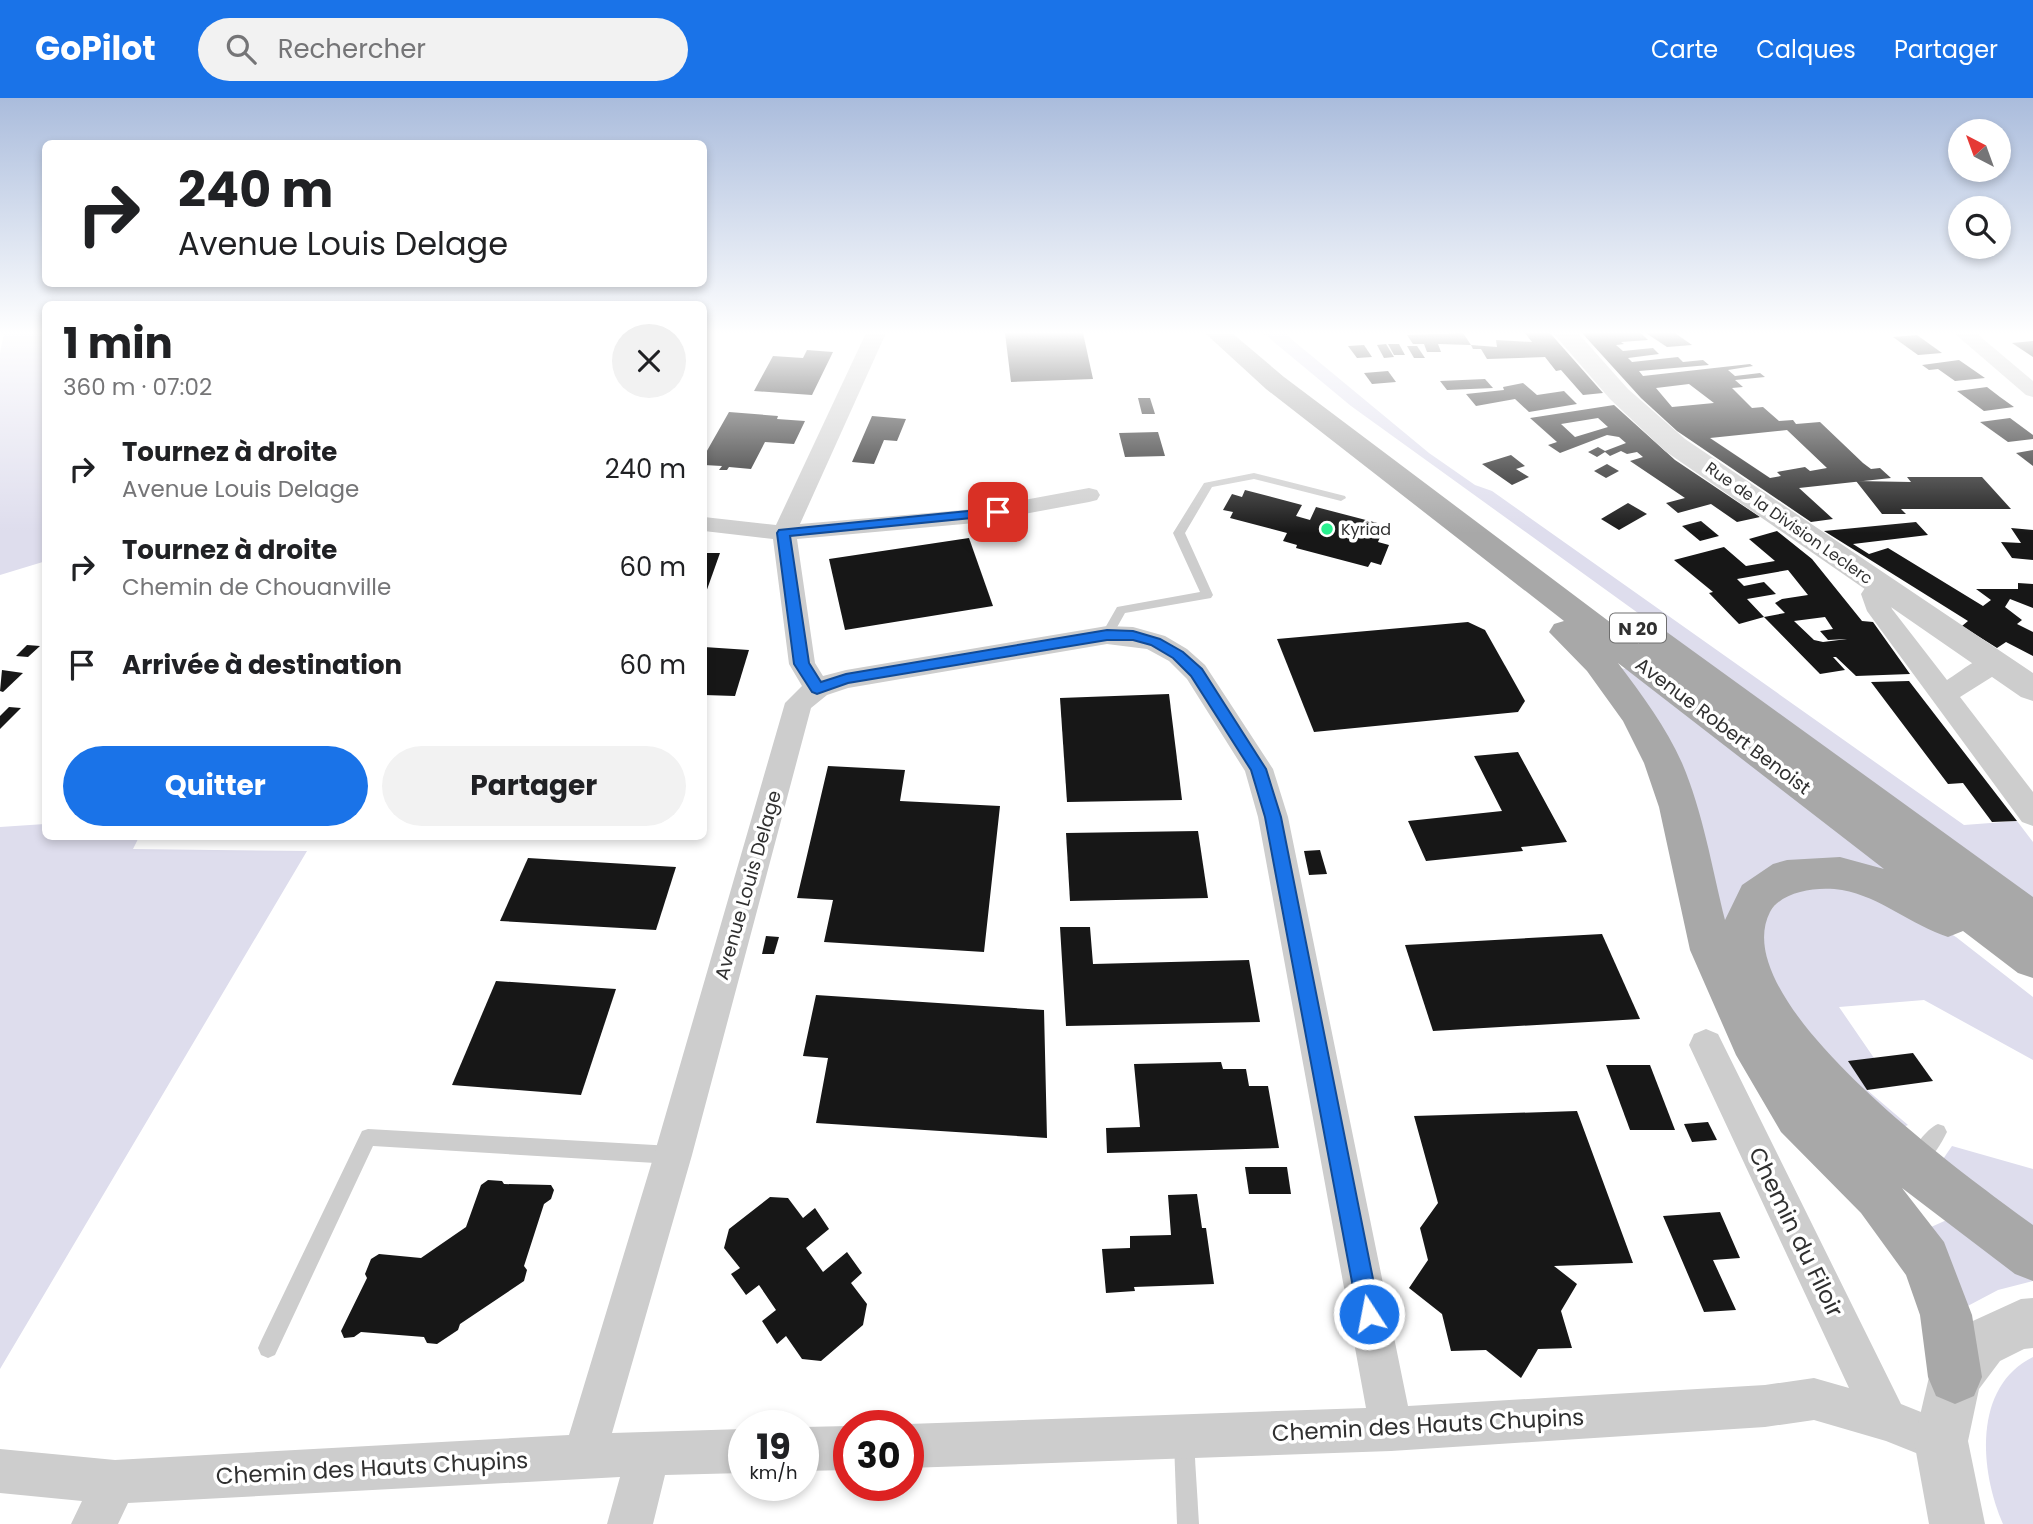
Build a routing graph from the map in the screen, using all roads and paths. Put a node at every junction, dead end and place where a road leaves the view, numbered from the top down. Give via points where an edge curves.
1 (845, 400) edge
2 (1297, 400) edge
3 (1329, 400) edge
4 (1625, 400) edge
5 (1089, 495) dead end
6 (1341, 498) dead end
7 (707, 524) edge
8 (783, 533) junction
9 (1518, 570) junction
10 (1884, 589) junction
11 (1107, 635) junction
12 (1994, 663) junction
13 (817, 688) junction
14 (2033, 689) edge
15 (1943, 695) junction
16 (2033, 814) edge
17 (2033, 920) edge
18 (2033, 960) edge
19 (2033, 983) edge
20 (1706, 1045) dead end
21 (1938, 1132) dead end
22 (673, 1156) junction
23 (1913, 1166) junction
24 (1878, 1196) junction
25 (2033, 1256) edge
26 (2033, 1323) edge
27 (268, 1348) dead end
28 (1955, 1377) junction
29 (1886, 1420) junction
30 (1391, 1429) junction
31 (1183, 1437) junction
32 (1941, 1441) junction
33 (924, 1445) edge
34 (728, 1452) edge
35 (648, 1454) junction
36 (584, 1456) junction
37 (0, 1471) edge
38 (115, 1482) junction
39 (94, 1524) edge
40 (630, 1524) edge
41 (1188, 1524) edge
42 (1957, 1524) edge

1 - 8 street
2 - 9 main road, Avenue Robert Benoist / N 20
3 - 17 main road, Avenue Robert Benoist / N 20
4 - 10 street, Rue de la Division Leclerc via 1675,445
5 - 8 street via 975,516
6 - 11 lane via 1254,476 1208,485 1178,533 1207,595 1121,610
7 - 8 street
8 - 13 street via 802,664
9 - 18 main road, Avenue Robert Benoist / N 20
9 - 24 main road via 1536,604 1599,663 1637,714 1662,763 1678,807 1711,950 1752,1041 1798,1116
10 - 12 street, Rue de la Division Leclerc
10 - 15 street via 1874,594 1880,611
11 - 13 street via 846,679
11 - 30 street via 1156,642 1178,655 1196,672 1259,769 1273,817
12 - 14 street, Rue de la Division Leclerc
12 - 15 street
13 - 22 street, Avenue Louis Delage via 799,703
15 - 16 street
19 - 23 main road via 1961,928 1867,880 1840,873 1787,876 1756,897 1742,928 1750,979 1786,1037 1830,1087
20 - 29 street, Chemin du Filoir
21 - 23 lane
22 - 27 lane via 368,1137
22 - 36 street, Avenue Louis Delage
23 - 24 lane
23 - 25 main road
24 - 28 main road via 1926,1259 1946,1315
26 - 28 street via 1982,1343
28 - 32 street
29 - 30 street, Chemin des Hauts Chupins via 1814,1399 1765,1406
29 - 32 street, Chemin des Hauts Chupins
30 - 31 street, Chemin des Hauts Chupins
31 - 33 street, Chemin des Hauts Chupins
31 - 41 lane
32 - 42 street
34 - 35 street, Chemin des Hauts Chupins
35 - 36 street, Chemin des Hauts Chupins
35 - 40 street
36 - 38 street, Chemin des Hauts Chupins
37 - 38 street, Chemin des Hauts Chupins
38 - 39 street

